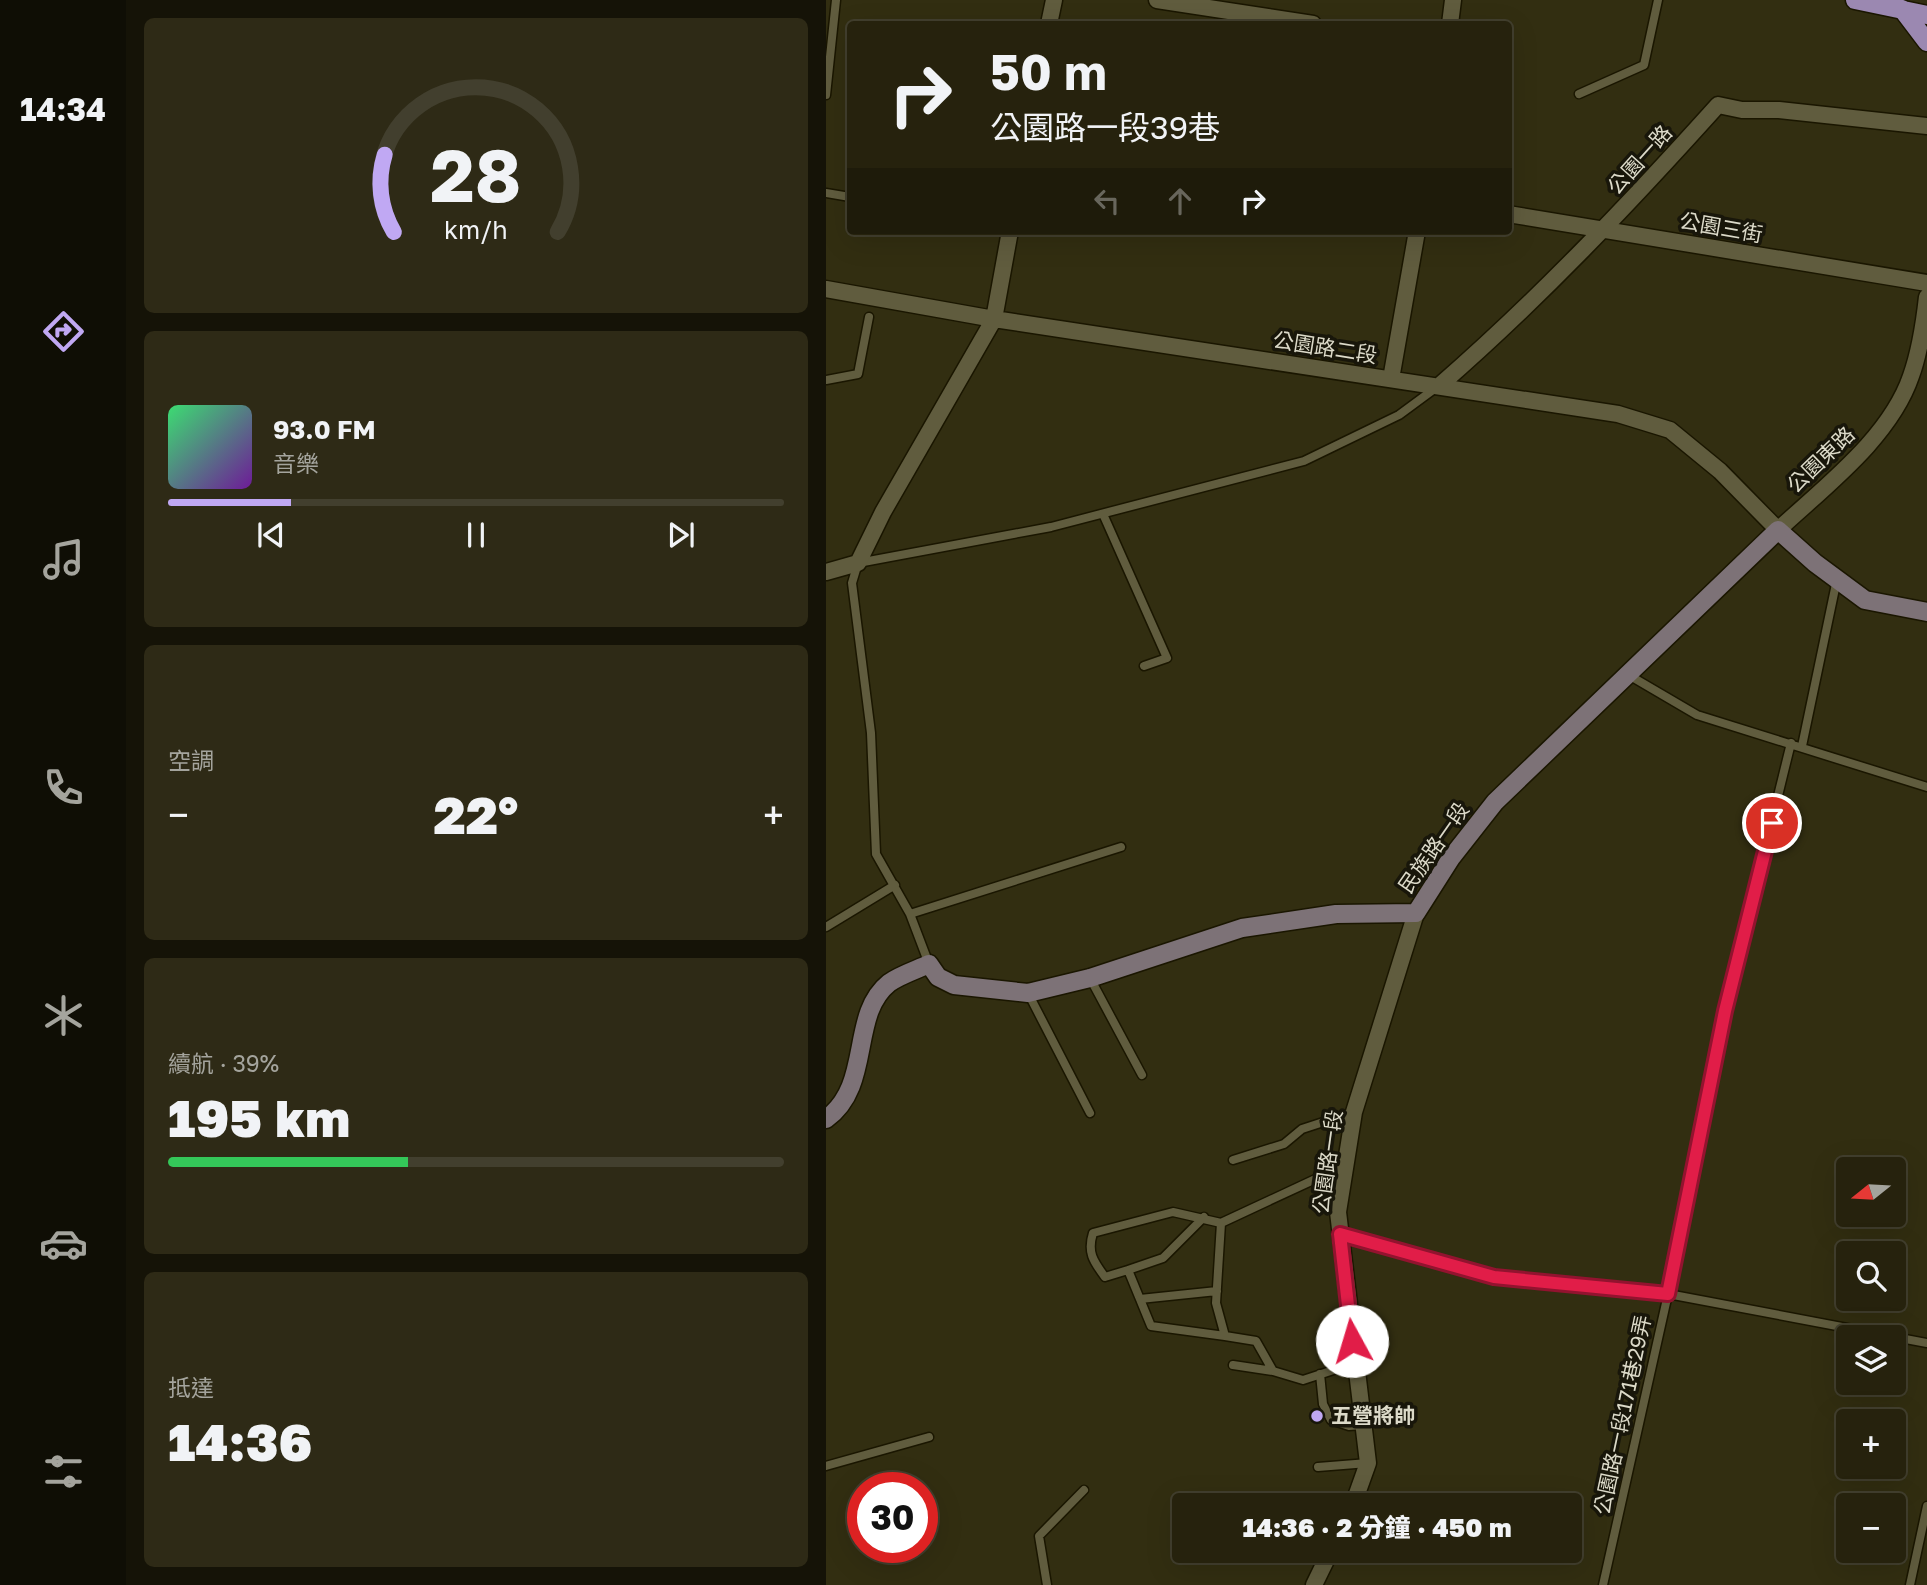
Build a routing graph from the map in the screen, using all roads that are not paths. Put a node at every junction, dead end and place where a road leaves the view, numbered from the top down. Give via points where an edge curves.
1 (836, 0) edge
2 (1054, 0) edge
3 (1157, 0) edge
4 (1453, 0) edge
5 (1658, 0) edge
6 (1855, 0) edge
7 (1902, 9) junction
8 (1927, 15) edge
9 (1050, 21) edge
10 (1294, 21) edge
11 (1450, 21) edge
12 (1927, 42) edge
13 (1579, 94) dead end
14 (826, 96) edge
15 (1927, 126) edge
16 (826, 193) edge
17 (847, 196) edge
18 (1512, 215) edge
19 (1606, 229) junction
20 (1009, 235) edge
21 (1416, 235) edge
22 (1927, 283) edge
23 (826, 289) edge
24 (1927, 297) edge
25 (869, 317) dead end
26 (994, 319) junction
27 (1391, 379) junction
28 (826, 380) edge
29 (1438, 386) junction
30 (1103, 514) junction
31 (1778, 530) junction
32 (858, 563) junction
33 (826, 572) edge
34 (1837, 579) junction
35 (1927, 612) edge
36 (1144, 666) dead end
37 (1626, 674) junction
38 (1791, 743) junction
39 (1802, 747) junction
40 (1927, 787) edge
41 (1121, 847) dead end
42 (895, 885) junction
43 (1416, 913) junction
44 (910, 914) junction
45 (826, 927) edge
46 (929, 964) junction
47 (1090, 978) junction
48 (1028, 993) junction
49 (1142, 1074) dead end
50 (1354, 1112) junction
51 (1090, 1113) dead end
52 (826, 1119) edge
53 (1233, 1160) dead end
54 (1344, 1161) junction
55 (1204, 1217) junction
56 (1221, 1223) junction
57 (1340, 1234) junction
58 (1128, 1270) junction
59 (1217, 1290) junction
60 (1668, 1294) junction
61 (1140, 1299) junction
62 (1225, 1336) junction
63 (1927, 1343) edge
64 (1355, 1363) junction
65 (1233, 1365) dead end
66 (1273, 1371) junction
67 (1320, 1374) junction
68 (1363, 1426) junction
69 (929, 1437) dead end
70 (1368, 1462) junction
71 (826, 1466) edge
72 (1318, 1467) dead end
73 (1084, 1490) dead end
74 (1357, 1493) edge
75 (1927, 1506) edge
76 (1325, 1563) edge
77 (1047, 1585) edge
78 (1314, 1585) edge
79 (1603, 1585) edge
80 (1910, 1585) edge

1 - 14 lane
2 - 9 street
3 - 10 street
4 - 11 street
5 - 13 lane via 1644,65
6 - 7 main road
7 - 8 main road
7 - 12 main road
15 - 19 street, 公園一路 via 1718,105
16 - 17 lane
18 - 19 street, 公園三街
19 - 22 street, 公園三街
19 - 29 street, 公園一路
20 - 26 street
21 - 27 street
23 - 26 street, 公園路二段
24 - 31 street, 公園東路 via 1911,378 1897,404 1866,448
25 - 28 lane via 858,374
26 - 27 street, 公園路二段
26 - 32 street
27 - 29 street, 公園路二段
29 - 30 lane via 1399,415 1304,461
29 - 31 street, 公園路二段 via 1618,414 1670,430 1720,471
30 - 32 lane
30 - 36 lane via 1167,658
31 - 34 street
31 - 37 street, 民族路一段
32 - 33 street
32 - 42 lane via 852,583 871,733 876,854
34 - 35 street via 1865,600
34 - 39 lane
37 - 38 lane via 1696,715
37 - 43 street, 民族路一段 via 1495,802
38 - 39 lane
38 - 60 lane, 公園路一段171巷29弄 via 1725,1011
39 - 40 lane
41 - 44 lane
42 - 44 lane
42 - 45 lane
43 - 47 street, 民族路一段 via 1336,914 1242,928
43 - 50 street, 公園路一段
44 - 46 lane
46 - 48 street, 民族路一段 via 937,977 954,985
46 - 52 street via 888,984 869,1012 858,1070 847,1096
47 - 48 street, 民族路一段
47 - 49 lane
48 - 51 lane
50 - 53 lane via 1302,1129 1284,1144
50 - 54 street, 公園路一段
54 - 56 lane via 1322,1177
54 - 57 street, 公園路一段
55 - 56 lane
55 - 58 lane via 1163,1258
55 - 58 lane via 1173,1212 1093,1233 1089,1246 1092,1260 1105,1277
56 - 59 lane
57 - 60 lane via 1494,1277
57 - 64 street, 公園路一段
58 - 61 lane
59 - 61 lane
59 - 62 lane
60 - 63 lane
60 - 79 lane, 公園路一段171巷29弄
61 - 62 lane via 1151,1326
62 - 66 lane via 1256,1341
64 - 67 lane
64 - 68 street, 公園路一段
65 - 66 lane
66 - 67 lane via 1303,1380
67 - 68 lane via 1323,1404 1331,1420
68 - 70 street, 公園路一段
69 - 71 lane
70 - 72 lane
70 - 74 street, 公園路一段
73 - 77 lane via 1039,1536
75 - 80 lane
76 - 78 street

